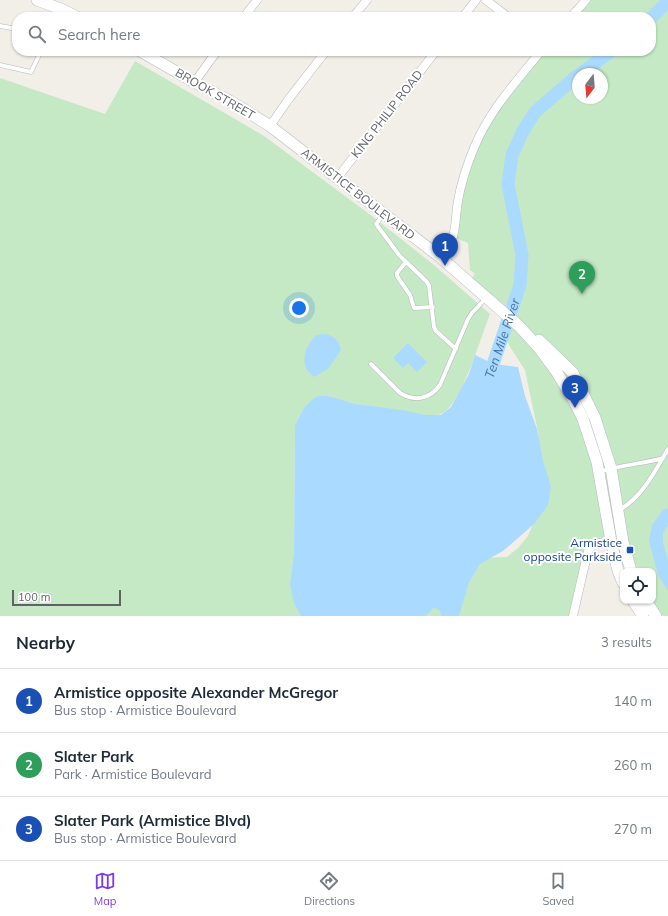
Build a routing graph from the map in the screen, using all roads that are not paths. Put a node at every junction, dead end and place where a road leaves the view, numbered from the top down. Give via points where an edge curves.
1 (37, 0) edge
2 (257, 0) edge
3 (367, 0) edge
4 (476, 0) edge
5 (486, 0) edge
6 (586, 0) edge
7 (57, 12) edge
8 (248, 12) edge
9 (357, 12) edge
10 (467, 12) edge
11 (502, 12) edge
12 (575, 12) edge
13 (0, 26) edge
14 (12, 28) edge
15 (38, 56) edge
16 (149, 56) edge
17 (213, 56) edge
18 (322, 56) edge
19 (432, 56) edge
20 (537, 56) edge
21 (0, 65) edge
22 (194, 82) junction
23 (269, 126) junction
24 (338, 177) junction
25 (384, 214) junction
26 (440, 257) junction
27 (406, 262) junction
28 (482, 294) junction
29 (433, 307) junction
30 (519, 326) junction
31 (456, 349) junction
32 (371, 364) dead end
33 (668, 449) edge
34 (663, 458) junction
35 (611, 468) junction
36 (598, 472) junction
37 (619, 510) junction
38 (607, 515) junction
39 (611, 541) junction
40 (630, 568) edge
41 (620, 575) edge
42 (635, 604) edge
43 (648, 604) edge
44 (572, 616) edge
45 (643, 616) edge
46 (656, 616) edge

1 - 7 main road
2 - 8 street
3 - 9 street
4 - 10 street
5 - 11 street
6 - 12 street
13 - 14 lane
15 - 21 lane via 30,72
16 - 22 main road, BROOK STREET
17 - 22 street
18 - 23 street
19 - 24 street, KING PHILIP ROAD
20 - 26 street via 491,116 474,148 462,182 454,238
22 - 23 main road, BROOK STREET
23 - 24 main road, ARMISTICE BOULEVARD
24 - 25 main road, ARMISTICE BOULEVARD
25 - 26 main road, ARMISTICE BOULEVARD
25 - 27 lane via 376,224
26 - 28 main road, ARMISTICE BOULEVARD
27 - 29 lane via 427,282
27 - 29 lane via 397,272 397,276 410,295 414,308
28 - 30 main road, ARMISTICE BOULEVARD
28 - 31 lane
29 - 31 lane via 436,331
30 - 35 main road, ARMISTICE BOULEVARD via 545,345 573,373 595,418
30 - 36 main road, ARMISTICE BOULEVARD via 547,358 574,401 583,419
31 - 32 lane via 440,386 424,398 400,393
33 - 34 lane
34 - 35 lane
34 - 37 lane via 638,495
35 - 36 lane
35 - 37 main road, ARMISTICE BOULEVARD
36 - 38 main road, ARMISTICE BOULEVARD
37 - 38 lane
37 - 40 main road, ARMISTICE BOULEVARD via 623,542
38 - 39 main road, ARMISTICE BOULEVARD
39 - 41 main road, ARMISTICE BOULEVARD
39 - 44 street via 594,544 588,551
42 - 45 main road
43 - 46 main road

